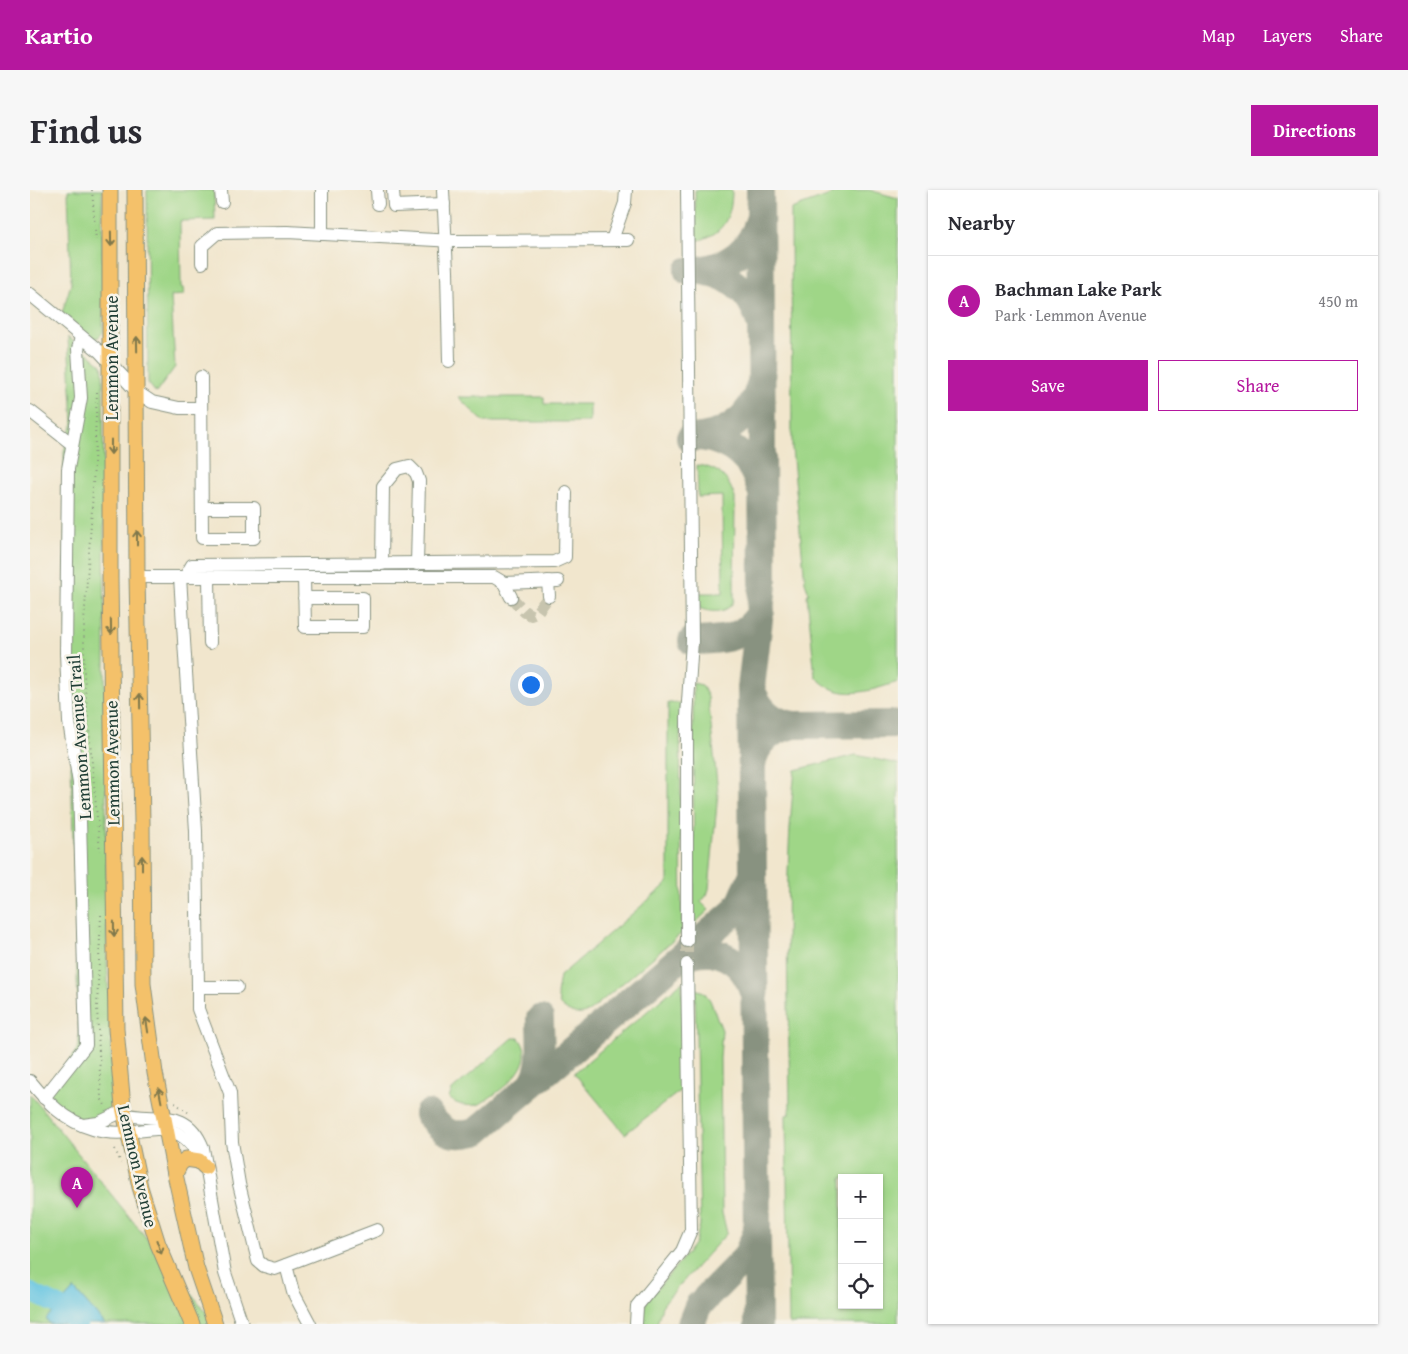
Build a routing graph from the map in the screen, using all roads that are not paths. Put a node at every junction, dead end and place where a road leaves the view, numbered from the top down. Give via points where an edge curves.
1 (110, 190) edge
2 (136, 190) edge
3 (322, 190) edge
4 (377, 190) edge
5 (393, 190) edge
6 (443, 190) edge
7 (626, 190) edge
8 (687, 190) edge
9 (378, 204) dead end
10 (444, 204) junction
11 (322, 234) junction
12 (445, 240) junction
13 (612, 240) junction
14 (628, 240) dead end
15 (202, 263) dead end
16 (31, 298) edge
17 (81, 337) junction
18 (449, 361) dead end
19 (112, 364) junction
20 (201, 377) dead end
21 (137, 392) junction
22 (201, 408) junction
23 (30, 411) edge
24 (72, 444) junction
25 (566, 492) dead end
26 (202, 508) junction
27 (382, 564) junction
28 (417, 564) junction
29 (137, 577) junction
30 (182, 577) junction
31 (209, 577) junction
32 (304, 577) junction
33 (110, 578) junction
34 (504, 583) junction
35 (549, 596) dead end
36 (511, 597) tunnel mouth
37 (304, 598) junction
38 (210, 642) dead end
39 (687, 941) tunnel mouth
40 (687, 964) tunnel mouth
41 (198, 987) junction
42 (237, 987) dead end
43 (30, 1081) edge
44 (44, 1098) junction
45 (125, 1115) junction
46 (165, 1123) junction
47 (83, 1125) junction
48 (128, 1133) junction
49 (205, 1167) junction
50 (175, 1174) junction
51 (377, 1230) dead end
52 (286, 1265) junction
53 (192, 1324) edge
54 (215, 1324) edge
55 (242, 1324) edge
56 (310, 1324) edge
57 (636, 1324) edge

1 -> 19 main road, Lemmon Avenue
21 -> 2 main road, Lemmon Avenue
3 - 11 street
4 - 9 street
5 - 10 street via 394,206
6 - 10 street
7 - 13 street via 625,203
8 - 39 street via 692,640 687,717
10 - 12 street
11 - 12 street
11 - 15 street via 217,233 202,246
12 - 13 street
12 - 18 street
13 - 14 street
16 - 17 street
17 - 19 street
17 - 24 street via 78,349 81,398
19 - 21 street
19 -> 33 main road, Lemmon Avenue
20 - 22 street
21 - 22 street via 152,402 179,408
29 -> 21 main road, Lemmon Avenue
22 - 26 street
23 - 24 street
24 - 44 street via 66,516 66,654 69,722 79,783 86,1045
25 - 28 street via 565,557 561,560
26 - 26 street via 202,538 254,538 254,508
27 - 28 street
27 - 28 street via 383,486 397,469 409,466 419,481
27 - 30 street via 192,565
29 - 30 street
29 - 33 main road
46 -> 29 main road, Lemmon Avenue via 144,1005
30 - 31 street
30 - 41 street via 196,831
31 - 32 street
31 - 38 street
32 - 34 street via 494,578
32 - 37 street
33 -> 45 main road, Lemmon Avenue via 116,1029
34 - 35 street via 553,581
34 - 36 street
37 - 37 street via 305,627 363,627 363,598
40 - 57 street via 691,1230 682,1251 637,1306
41 - 42 street
41 - 52 street via 198,1009 230,1093 232,1142 258,1261 270,1268
43 - 44 street
44 - 47 street via 62,1115
45 - 46 street
45 - 47 street via 114,1113 98,1123
45 - 48 main road, Lemmon Avenue
46 - 48 street
46 - 49 street via 185,1122 195,1132 204,1148
46 - 50 main road, Lemmon Avenue
47 - 48 street via 94,1130
48 -> 53 main road, Lemmon Avenue via 155,1236
49 - 50 main road via 199,1161 186,1159
49 - 55 street via 225,1273
50 - 54 main road, Lemmon Avenue via 196,1268
51 - 52 street
52 - 56 street via 293,1292

